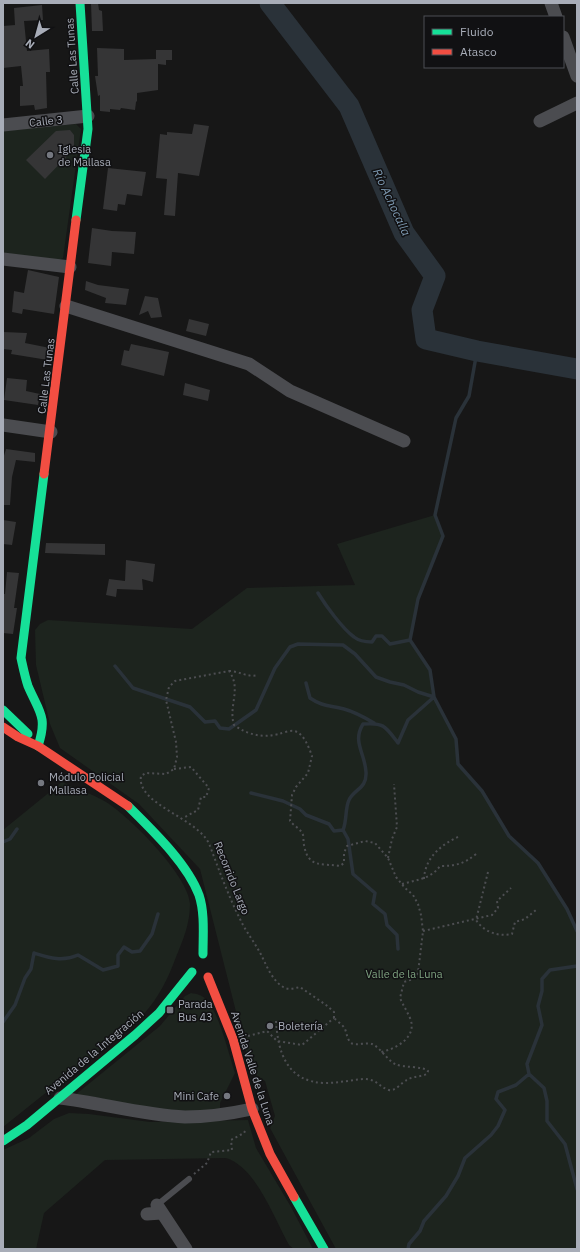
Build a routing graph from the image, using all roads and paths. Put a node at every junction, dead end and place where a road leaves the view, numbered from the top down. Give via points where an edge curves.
1 (80, 3) edge
2 (551, 3) edge
3 (556, 16) edge
4 (564, 40) edge
5 (577, 76) edge
6 (577, 103) edge
7 (88, 116) junction
8 (540, 121) dead end
9 (3, 125) edge
10 (3, 259) edge
11 (70, 267) junction
12 (66, 306) junction
13 (3, 425) edge
14 (51, 432) junction
15 (404, 441) dead end
16 (229, 671) junction
17 (258, 675) dead end
18 (3, 710) edge
19 (3, 727) edge
20 (38, 746) junction
21 (174, 769) junction
22 (394, 784) dead end
23 (183, 818) junction
24 (460, 836) dead end
25 (476, 854) dead end
26 (388, 858) junction
27 (488, 872) dead end
28 (424, 879) junction
29 (402, 884) junction
30 (511, 888) dead end
31 (536, 910) dead end
32 (476, 920) junction
33 (423, 931) junction
34 (198, 961) junction
35 (214, 969) dead end
36 (208, 977) junction
37 (334, 1018) junction
38 (276, 1021) dead end
39 (233, 1039) junction
40 (277, 1041) junction
41 (381, 1052) junction
42 (60, 1098) junction
43 (252, 1109) junction
44 (3, 1141) edge
45 (189, 1179) joint
46 (155, 1211) joint
47 (186, 1249) edge
48 (324, 1249) edge

1 - 7 main road, Calle Las Tunas
2 - 3 street
4 - 5 street
6 - 8 street
7 - 9 street, Calle 3
7 - 11 main road, Calle Las Tunas
10 - 11 street
11 - 12 main road, Calle Las Tunas
12 - 14 main road, Calle Las Tunas
12 - 15 street via 249,364 290,392
13 - 14 street
14 - 20 main road, Calle Las Tunas via 21,658 28,685 42,715 43,731
16 - 17 path via 238,671 252,677
16 - 21 path via 175,681 169,687 166,700 176,742 177,757
16 - 26 path via 236,686 234,725 244,732 256,735 274,736 294,731 300,734 309,748 312,756 311,766 306,778 296,787 290,821 300,831 309,857 322,866 340,866 344,863 347,846 366,840 375,843
18 - 20 main road
19 - 20 main road
20 - 34 main road via 128,805 180,862 199,896 202,914
21 - 23 path via 191,767 208,788 206,797 201,797 198,810
21 - 23 path, Recorrido Largo via 166,774 146,773 141,776 140,783 143,790 164,809
22 - 26 path via 397,827
23 - 37 path, Recorrido Largo via 207,838 229,895 269,971 284,987 300,988 326,1004 334,1012
24 - 28 path via 445,843 429,858 424,869
25 - 28 path via 466,862 440,866 436,872
26 - 29 path
27 - 32 path
28 - 29 path
29 - 33 path via 418,904
30 - 32 path via 497,902 498,908 492,915
31 - 32 path via 525,919 515,922 512,934 500,936 481,927
32 - 33 path
33 - 41 path via 418,973 404,982 400,992 411,1030 398,1047
34 - 36 main road via 197,977
34 - 42 main road, Avenida de la Integración via 154,1017
35 - 36 main road
36 - 39 main road, Avenida Valle de la Luna
37 - 40 path via 302,1045
37 - 41 path, Recorrido Largo via 344,1027 350,1042 368,1042
38 - 40 path
39 - 40 path via 267,1031
39 - 43 main road, Avenida Valle de la Luna
40 - 41 path via 285,1063 296,1074 310,1082 366,1079 377,1081 393,1090 407,1079 427,1074 426,1069 397,1065
42 - 43 street via 184,1116 220,1116
42 - 44 main road, Avenida de la Integración
43 - 45 path via 244,1133 231,1140 232,1150 211,1152 207,1163
43 - 48 main road, Avenida Valle de la Luna via 270,1154
45 - 46 lane
46 - 47 street

